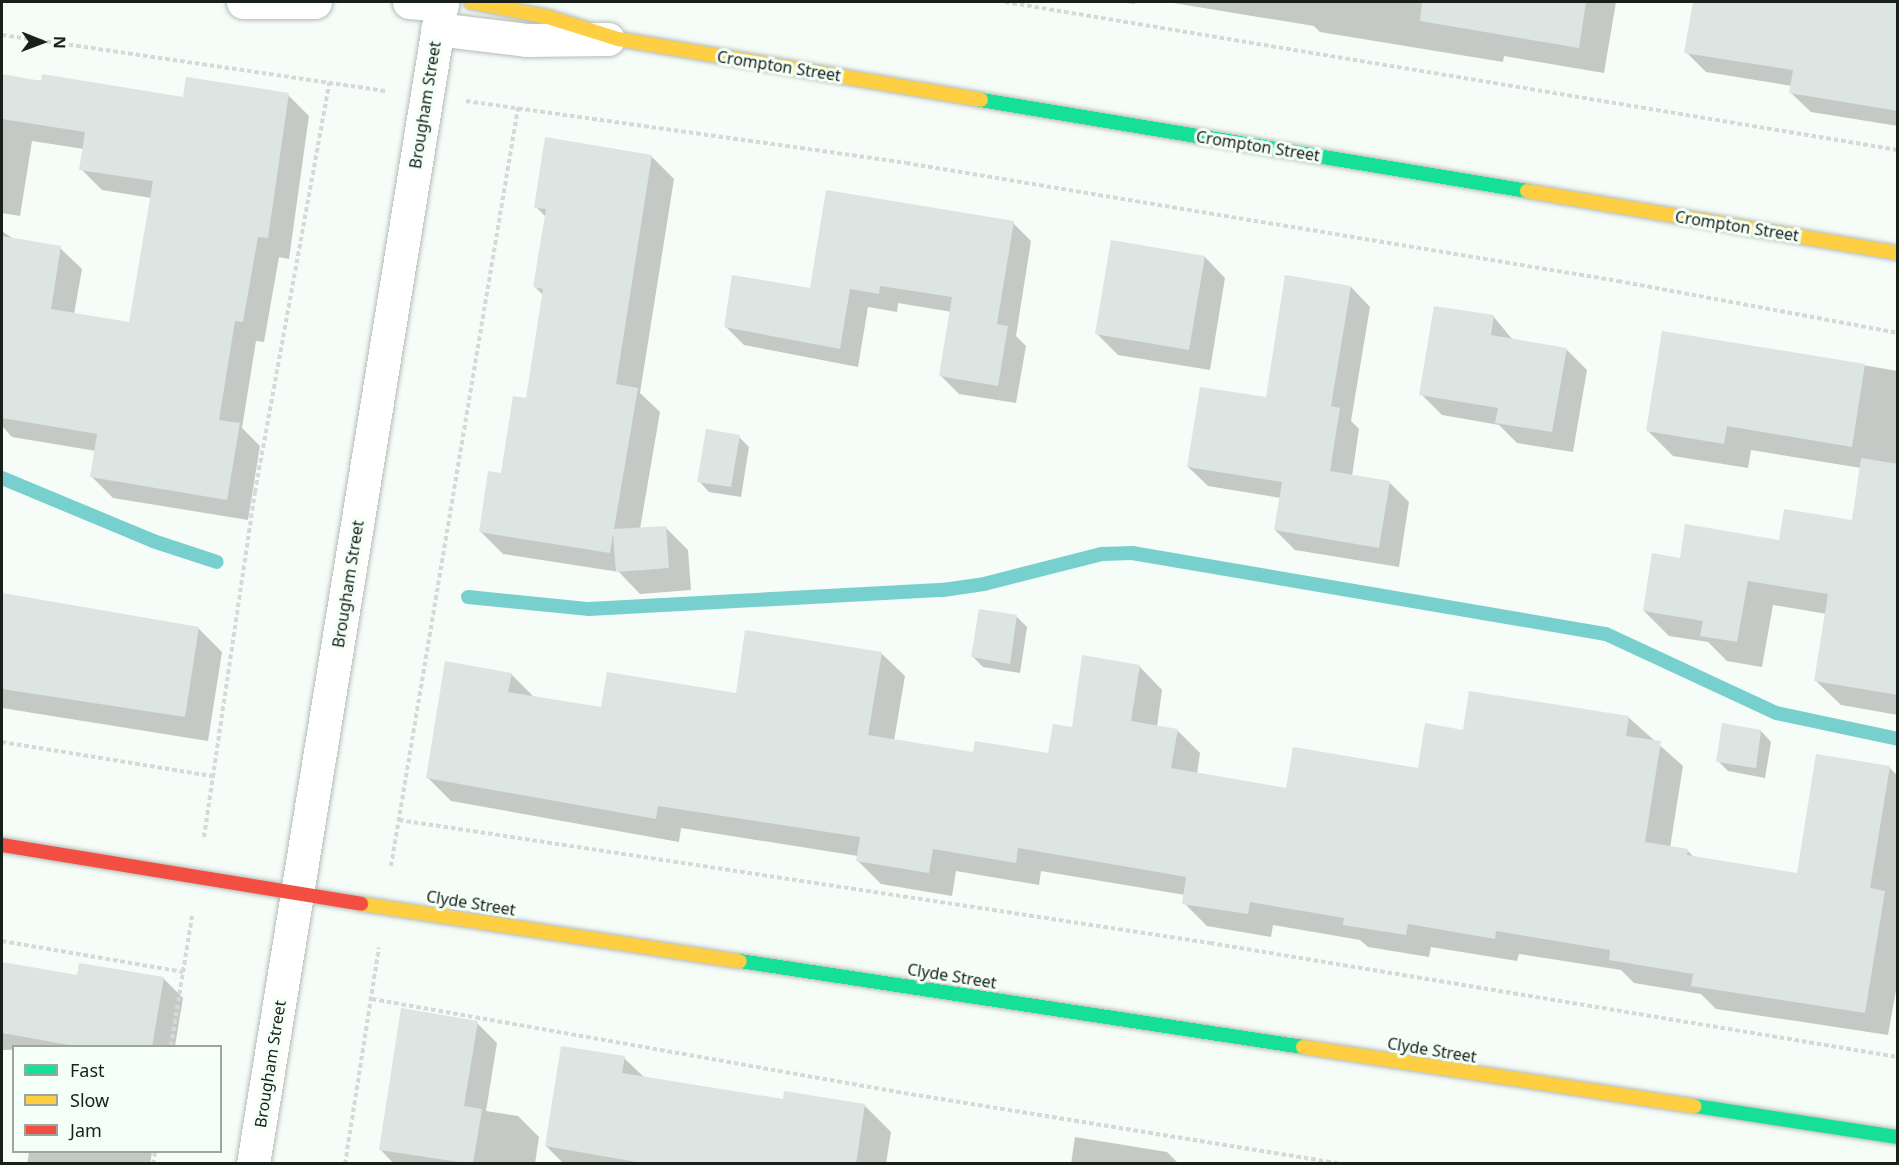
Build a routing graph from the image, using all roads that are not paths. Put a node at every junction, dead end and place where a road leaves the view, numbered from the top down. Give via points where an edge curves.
1 (243, 2) edge
2 (315, 2) edge
3 (410, 2) edge
4 (448, 9) edge
5 (618, 39) junction
6 (1898, 253) edge
7 (2, 845) edge
8 (298, 894) junction
9 (1898, 1137) edge
10 (253, 1164) edge

1 - 2 street
3 - 4 street, Crompton Street
4 - 5 street, Crompton Street via 537,15
4 - 5 street, Crompton Street via 517,39
4 - 8 street, Brougham Street
5 - 6 street, Crompton Street
7 - 8 street, Clyde Street
8 - 9 street, Clyde Street
8 - 10 street, Brougham Street

